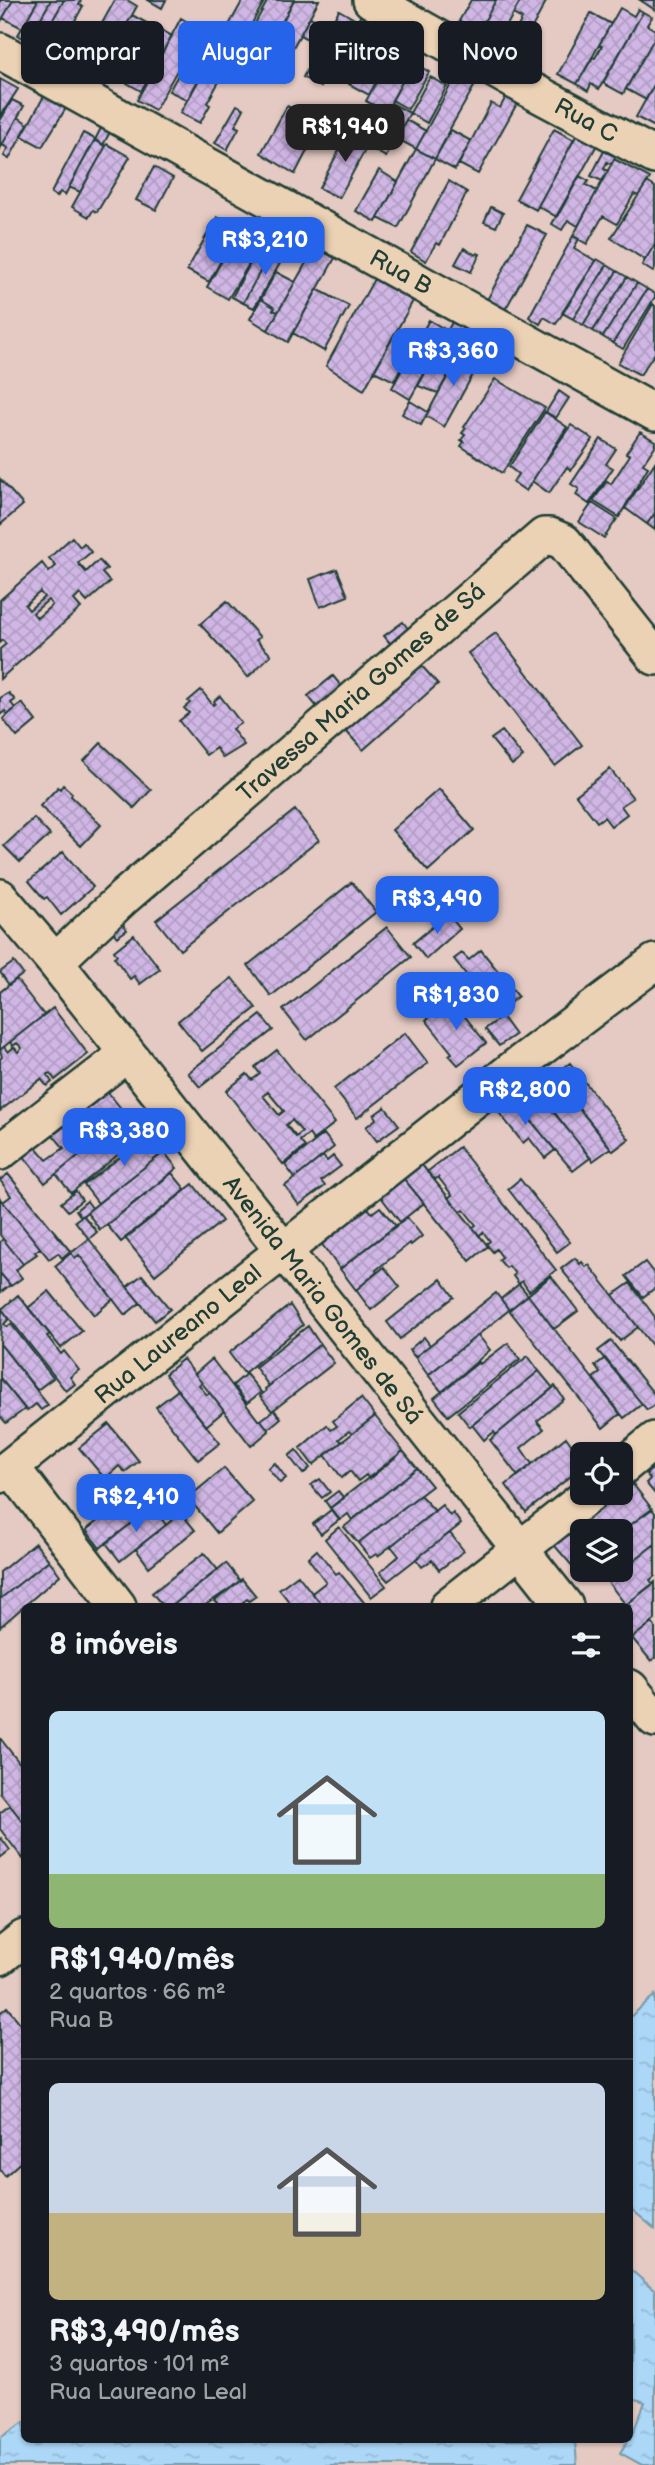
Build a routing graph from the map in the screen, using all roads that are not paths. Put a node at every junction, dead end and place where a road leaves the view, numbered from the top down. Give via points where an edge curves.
1 (371, 0) edge
2 (0, 51) edge
3 (655, 156) edge
4 (655, 413) edge
5 (655, 657) edge
6 (0, 897) edge
7 (55, 962) junction
8 (655, 962) edge
9 (127, 1054) junction
10 (0, 1152) edge
11 (284, 1250) junction
12 (655, 1440) edge
13 (633, 1458) edge
14 (6, 1471) edge
15 (576, 1505) edge
16 (520, 1550) junction
17 (116, 1603) edge
18 (452, 1603) edge
19 (563, 1603) edge
20 (633, 1692) edge
21 (655, 1719) edge
22 (21, 1940) edge
23 (0, 1957) edge

1 - 3 street, Rua C
2 - 4 street, Rua B
5 - 7 street, Travessa Maria Gomes de Sá via 564,542 544,536 124,897
6 - 7 street, Avenida Maria Gomes de Sá
7 - 9 street, Avenida Maria Gomes de Sá
8 - 11 street, Rua Laureano Leal
9 - 10 street
9 - 11 street, Avenida Maria Gomes de Sá
11 - 14 street, Rua Laureano Leal
11 - 16 street, Avenida Maria Gomes de Sá
12 - 13 street
14 - 17 street
15 - 16 street
16 - 18 street
16 - 19 street, Avenida Maria Gomes de Sá
20 - 21 street
22 - 23 street

